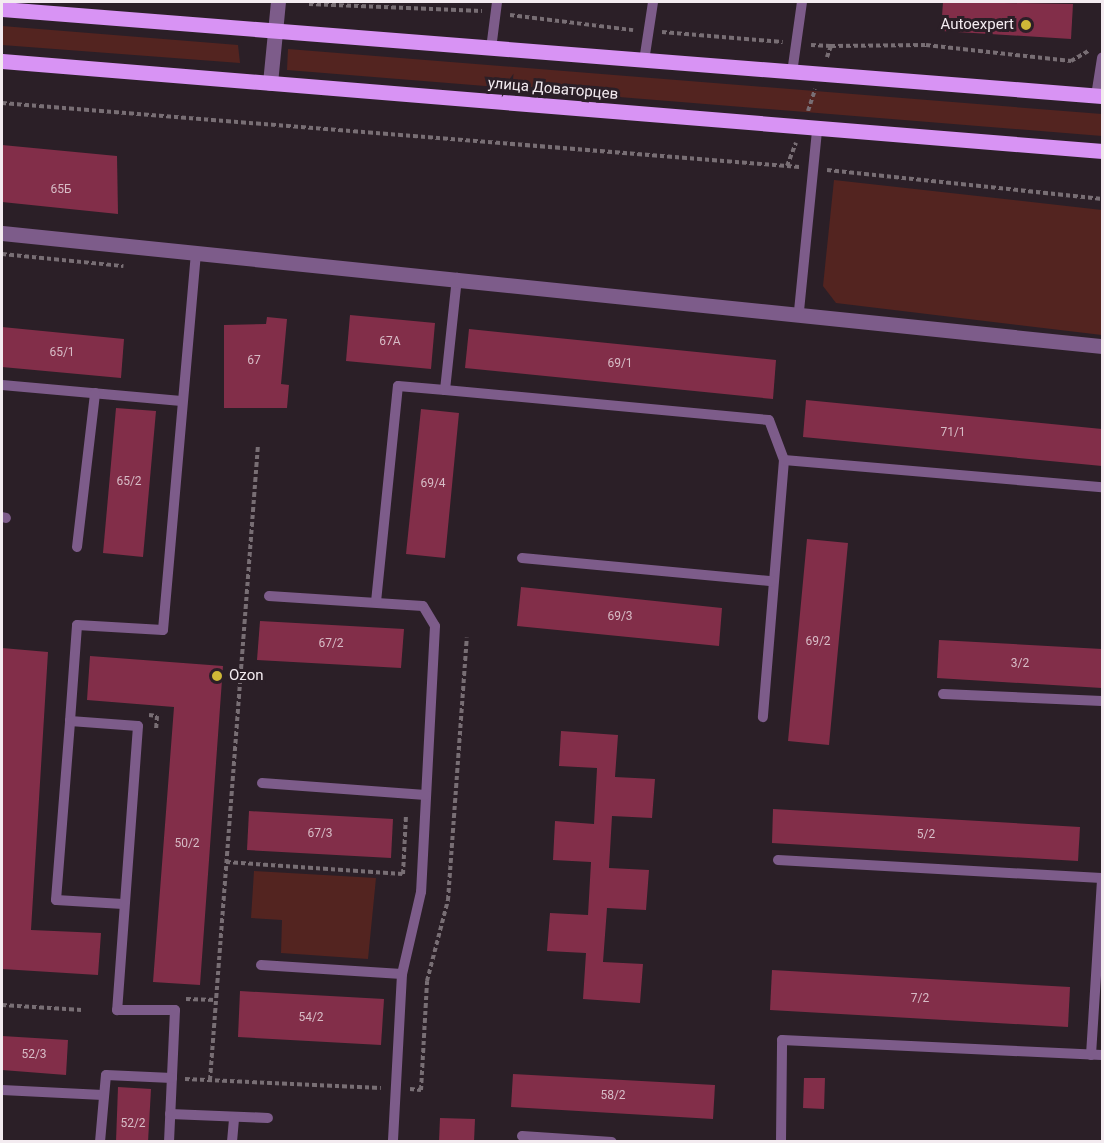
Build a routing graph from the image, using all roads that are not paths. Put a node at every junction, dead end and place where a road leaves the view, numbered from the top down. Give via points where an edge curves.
1 (278, 2) edge
2 (497, 2) edge
3 (653, 2) edge
4 (802, 2) edge
5 (2, 9) edge
6 (275, 32) junction
7 (491, 49) junction
8 (1102, 57) edge
9 (2, 61) edge
10 (644, 61) junction
11 (792, 73) junction
12 (270, 83) junction
13 (1099, 96) edge
14 (817, 130) junction
15 (1102, 151) edge
16 (2, 233) edge
17 (196, 252) junction
18 (457, 278) junction
19 (798, 311) junction
20 (1102, 346) edge
21 (2, 385) edge
22 (445, 390) junction
23 (95, 393) junction
24 (181, 401) junction
25 (784, 460) junction
26 (1102, 487) edge
27 (77, 547) dead end
28 (522, 558) dead end
29 (772, 581) junction
30 (269, 596) dead end
31 (376, 602) junction
32 (943, 694) dead end
33 (1102, 701) edge
34 (763, 717) dead end
35 (70, 721) junction
36 (262, 783) dead end
37 (426, 795) junction
38 (778, 860) dead end
39 (1102, 878) edge
40 (123, 904) junction
41 (261, 965) dead end
42 (402, 974) junction
43 (1097, 1055) edge
44 (172, 1078) junction
45 (2, 1090) edge
46 (103, 1095) junction
47 (170, 1114) junction
48 (234, 1117) junction
49 (268, 1118) dead end
50 (522, 1136) dead end
51 (100, 1142) edge
52 (169, 1142) edge
53 (232, 1142) edge
54 (393, 1142) edge
55 (612, 1142) edge
56 (781, 1142) edge

1 - 6 street
2 - 7 lane
3 - 10 lane
4 - 11 lane
5 - 6 main road
6 - 7 main road
6 - 12 street
7 - 10 main road
8 - 13 lane
9 - 12 main road, улица Доваторцев
10 - 11 main road
11 - 13 main road
12 - 14 main road, улица Доваторцев
14 - 15 main road, улица Доваторцев
14 - 19 lane
16 - 17 street
17 - 18 street
17 - 24 lane
18 - 19 street
18 - 22 lane
19 - 20 street
21 - 23 lane
22 - 25 lane via 769,420
22 - 31 lane via 398,386
23 - 24 lane
23 - 27 lane
24 - 35 lane via 163,630 77,625
25 - 26 lane
25 - 29 lane
28 - 29 lane
29 - 34 lane
30 - 31 lane
31 - 37 lane via 423,606 435,626
32 - 33 lane
35 - 40 lane via 56,900
35 - 40 lane via 138,726
36 - 37 lane
37 - 42 lane via 421,892
38 - 39 lane
39 - 43 lane
40 - 44 lane via 117,1010 175,1010
41 - 42 lane
42 - 54 lane
43 - 56 lane via 782,1040
44 - 46 lane via 106,1075
44 - 47 lane
45 - 46 lane
46 - 51 lane
47 - 48 lane
47 - 52 lane
48 - 49 lane
48 - 53 lane
50 - 55 lane

